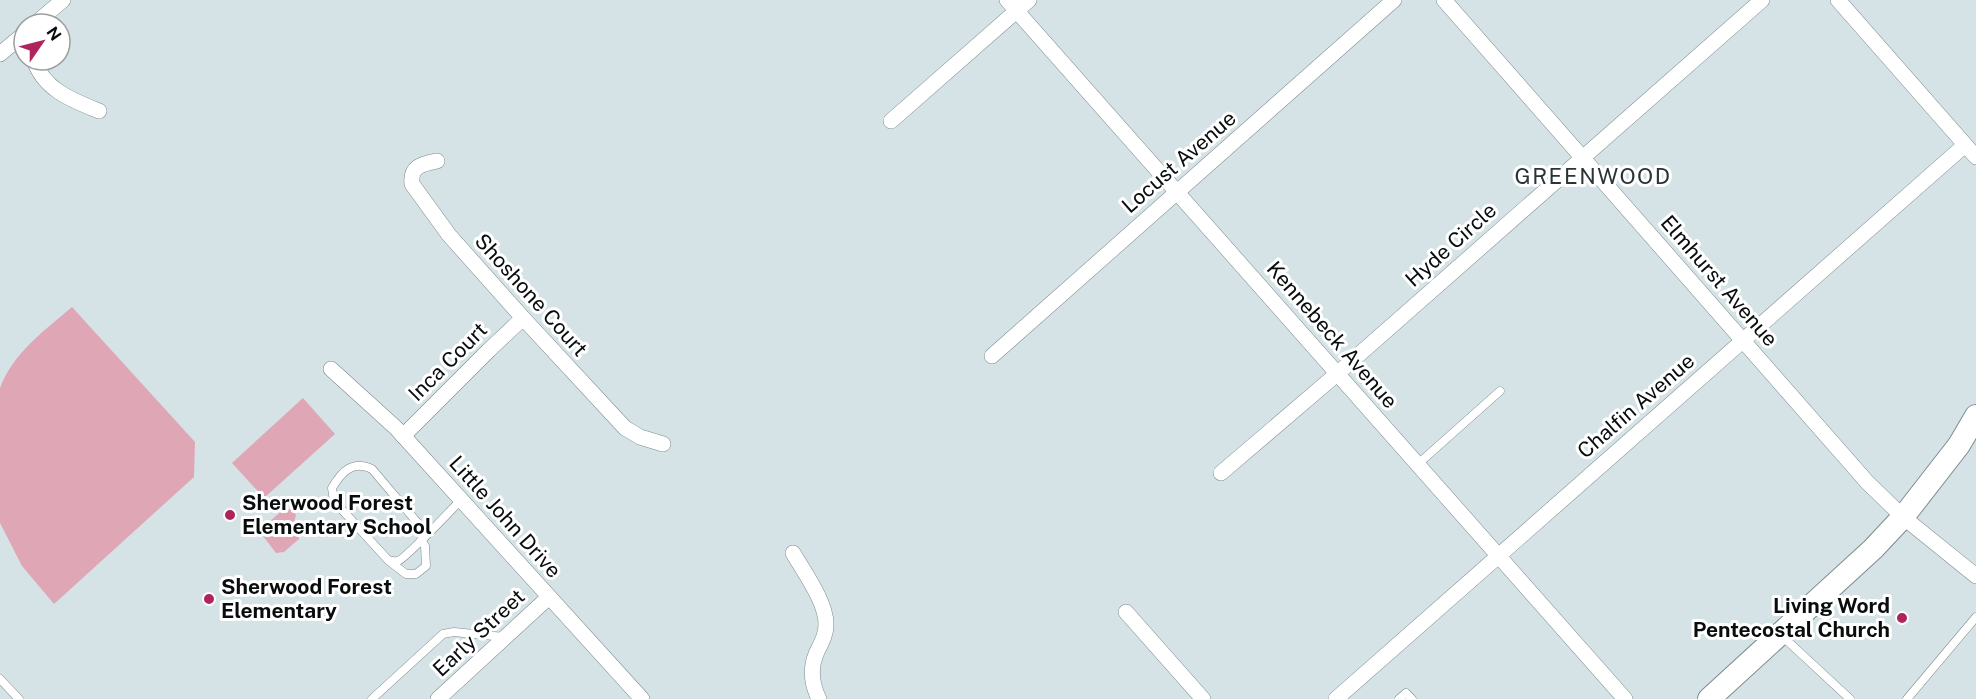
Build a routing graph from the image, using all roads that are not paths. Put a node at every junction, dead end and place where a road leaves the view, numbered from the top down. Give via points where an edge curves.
1 (63, 0) edge
2 (1029, 0) edge
3 (1394, 0) edge
4 (1444, 0) edge
5 (1762, 0) edge
6 (1838, 0) edge
7 (1012, 5) edge
8 (49, 12) edge
9 (12, 44) edge
10 (0, 54) edge
11 (40, 72) edge
12 (99, 111) dead end
13 (891, 121) dead end
14 (1965, 145) junction
15 (1582, 157) junction
16 (1976, 157) edge
17 (437, 161) dead end
18 (1177, 191) junction
19 (523, 318) junction
20 (1743, 340) junction
21 (992, 356) dead end
22 (331, 369) dead end
23 (1338, 373) junction
24 (1500, 391) dead end
25 (1976, 416) edge
26 (404, 436) junction
27 (663, 444) dead end
28 (1418, 465) junction
29 (1221, 473) dead end
30 (461, 500) junction
31 (1903, 517) junction
32 (424, 537) junction
33 (793, 553) dead end
34 (1498, 556) junction
35 (388, 560) junction
36 (1976, 576) edge
37 (549, 597) junction
38 (1126, 612) dead end
39 (1976, 616) edge
40 (1780, 634) junction
41 (505, 637) junction
42 (0, 679) edge
43 (20, 699) edge
44 (372, 699) edge
45 (438, 699) edge
46 (642, 699) edge
47 (819, 699) edge
48 (1203, 699) edge
49 (1336, 699) edge
50 (1399, 699) edge
51 (1412, 699) edge
52 (1625, 699) edge
53 (1709, 699) edge
54 (1850, 699) edge
55 (1907, 699) edge

1 - 8 street
2 - 7 street
3 - 18 street, Locust Avenue
4 - 15 street, Elmhurst Avenue
5 - 15 street, Hyde Circle
6 - 14 street
7 - 13 street
7 - 18 street, Kennebeck Avenue
9 - 10 street
11 - 12 street via 56,91
14 - 16 street
14 - 20 street, Chalfin Avenue
15 - 20 street, Elmhurst Avenue
15 - 23 street, Hyde Circle
17 - 19 street, Shoshone Court via 419,164 414,170 414,189
18 - 21 street, Locust Avenue
18 - 23 street, Kennebeck Avenue
19 - 26 street, Inca Court
19 - 27 street, Shoshone Court via 625,428
20 - 31 street, Elmhurst Avenue via 1867,482
20 - 34 street, Chalfin Avenue
22 - 26 street, Little John Drive
23 - 28 street, Kennebeck Avenue
23 - 29 street, Hyde Circle
24 - 28 lane
25 - 31 main road via 1959,445
26 - 30 street, Little John Drive
28 - 34 street, Kennebeck Avenue
30 - 32 lane
30 - 37 street, Little John Drive
31 - 36 street, Elmhurst Avenue
31 - 40 main road
32 - 35 lane via 400,560
32 - 35 lane via 426,566 416,573 406,574
32 - 35 lane via 372,469 363,465 351,467 332,488 334,501
33 - 47 street via 824,608 825,634 813,668
34 - 49 street, Chalfin Avenue
34 - 52 street, Kennebeck Avenue
37 - 41 street, Early Street
37 - 46 street, Little John Drive
38 - 48 street
39 - 55 lane
40 - 53 main road
40 - 54 lane
41 - 44 lane via 443,634
41 - 45 street, Early Street
42 - 43 lane
50 - 51 lane via 1406,693

